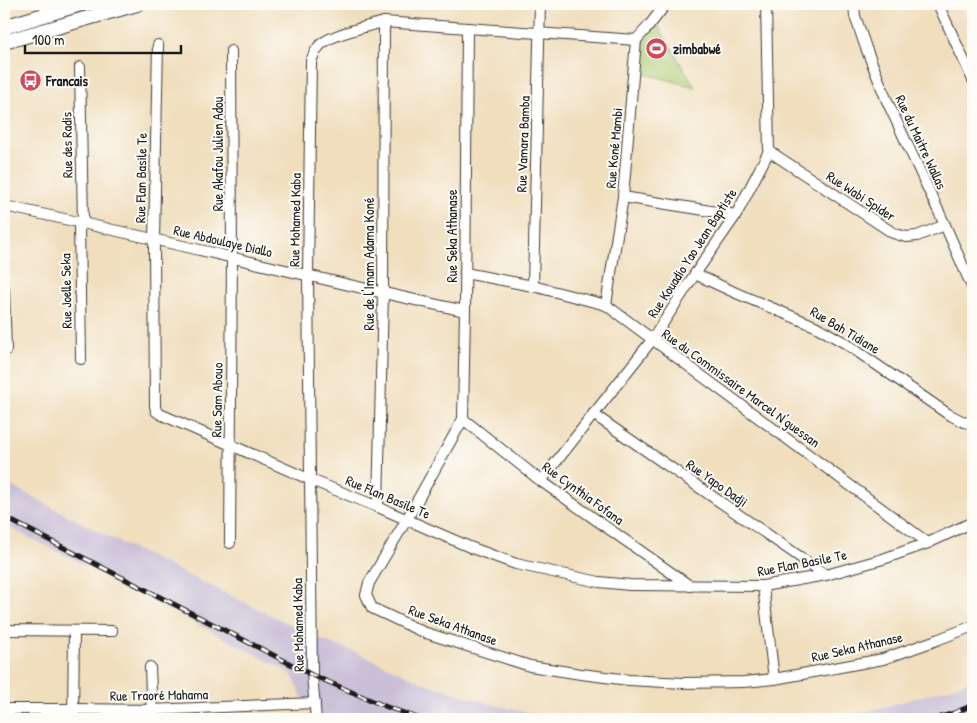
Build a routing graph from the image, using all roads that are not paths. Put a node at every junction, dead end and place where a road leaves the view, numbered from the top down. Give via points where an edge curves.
1 (81, 4) edge
2 (137, 4) edge
3 (540, 4) edge
4 (666, 4) edge
5 (766, 4) edge
6 (854, 4) edge
7 (938, 4) edge
8 (384, 22) junction
9 (4, 27) edge
10 (467, 28) junction
11 (540, 34) junction
12 (636, 40) junction
13 (4, 42) edge
14 (158, 45) dead end
15 (231, 51) dead end
16 (80, 67) dead end
17 (973, 80) edge
18 (769, 151) junction
19 (624, 197) junction
20 (4, 206) edge
21 (736, 216) junction
22 (81, 222) junction
23 (945, 225) junction
24 (154, 240) junction
25 (232, 258) junction
26 (465, 273) junction
27 (695, 274) junction
28 (308, 275) junction
29 (533, 286) junction
30 (973, 289) edge
31 (4, 290) edge
32 (384, 294) junction
33 (606, 305) junction
34 (465, 311) junction
35 (652, 340) junction
36 (6, 350) dead end
37 (81, 359) dead end
38 (593, 414) junction
39 (463, 420) junction
40 (973, 424) edge
41 (230, 445) junction
42 (311, 480) junction
43 (542, 481) junction
44 (378, 507) junction
45 (407, 519) junction
46 (973, 522) edge
47 (230, 543) dead end
48 (928, 543) junction
49 (826, 576) junction
50 (690, 586) junction
51 (763, 586) junction
52 (973, 626) edge
53 (4, 630) edge
54 (74, 631) junction
55 (112, 631) dead end
56 (150, 667) dead end
57 (774, 679) junction
58 (315, 703) junction
59 (4, 709) edge
60 (73, 714) edge
61 (152, 715) edge
62 (316, 719) edge

1 - 9 main road
2 - 13 main road
3 - 11 street, Rue Vamara Bamba
4 - 12 street
5 - 18 street, Rue Kouadio Yao Jean Baptiste
6 - 23 street, Rue du Maitre Wallas via 855,16 887,101
7 - 17 street
8 - 10 street, Rue Mohamed Kaba
8 - 28 street, Rue Mohamed Kaba via 324,42 311,61
8 - 32 street, Rue de l'Imam Adama Koné
10 - 11 street, Rue Mohamed Kaba
10 - 26 street, Rue Seka Athanase
11 - 12 street, Rue Mohamed Kaba
11 - 29 street, Rue Vamara Bamba
12 - 19 street, Rue Koné Mambi
14 - 24 street, Rue Flan Basile Te
15 - 25 street, Rue Akafou Julien Adou
16 - 22 street, Rue des Radis
18 - 21 street, Rue Kouadio Yao Jean Baptiste
18 - 23 street, Rue Wabi Spider via 894,233 917,236
19 - 21 street
19 - 33 street, Rue Koné Mambi
20 - 22 street, Rue Abdoulaye Diallo
21 - 27 street, Rue Kouadio Yao Jean Baptiste
22 - 24 street, Rue Abdoulaye Diallo
22 - 37 street, Rue Joelle Seka
23 - 30 street, Rue du Maitre Wallas
24 - 25 street, Rue Abdoulaye Diallo
24 - 41 street, Rue Flan Basile Te via 156,411
25 - 28 street, Rue Abdoulaye Diallo
25 - 41 street, Rue Sam Abouo
26 - 29 street, Rue du Commissaire Marcel N'guessan
26 - 34 street, Rue Seka Athanase
27 - 35 street, Rue Kouadio Yao Jean Baptiste
27 - 40 street, Rue Bah Tidiane via 815,326 948,414
28 - 32 street, Rue Abdoulaye Diallo
28 - 42 street, Rue Mohamed Kaba
29 - 33 street, Rue du Commissaire Marcel N'guessan
31 - 36 street
32 - 34 street, Rue Abdoulaye Diallo
32 - 44 street, Rue de l'Imam Adama Koné
33 - 35 street, Rue du Commissaire Marcel N'guessan
34 - 39 street, Rue Seka Athanase
35 - 38 street, Rue Kouadio Yao Jean Baptiste
35 - 48 street, Rue du Commissaire Marcel N'guessan
38 - 43 street, Rue Kouadio Yao Jean Baptiste
38 - 49 street, Rue Yapo Dadji
39 - 43 street, Rue Cynthia Fofana
39 - 45 street, Rue Seka Athanase
41 - 42 street, Rue Flan Basile Te
41 - 47 street, Rue Sam Abouo
42 - 44 street, Rue Flan Basile Te
42 - 58 street, Rue Mohamed Kaba
43 - 50 street, Rue Cynthia Fofana
44 - 45 street, Rue Flan Basile Te
45 - 50 street, Rue Flan Basile Te via 516,564 599,582
45 - 57 street, Rue Seka Athanase via 369,583 366,594 372,608 423,632 530,666 581,674 683,683
46 - 48 street, Rue Flan Basile Te
48 - 49 street, Rue Flan Basile Te
49 - 51 street, Rue Flan Basile Te
50 - 51 street, Rue Flan Basile Te
51 - 57 street
52 - 57 street, Rue Seka Athanase via 882,658
53 - 54 street
54 - 55 street
54 - 60 street
56 - 61 street
58 - 61 street, Rue Traoré Mahama
58 - 62 street, Rue Mohamed Kaba
59 - 60 street, Rue Traoré Mahama
60 - 61 street, Rue Traoré Mahama

